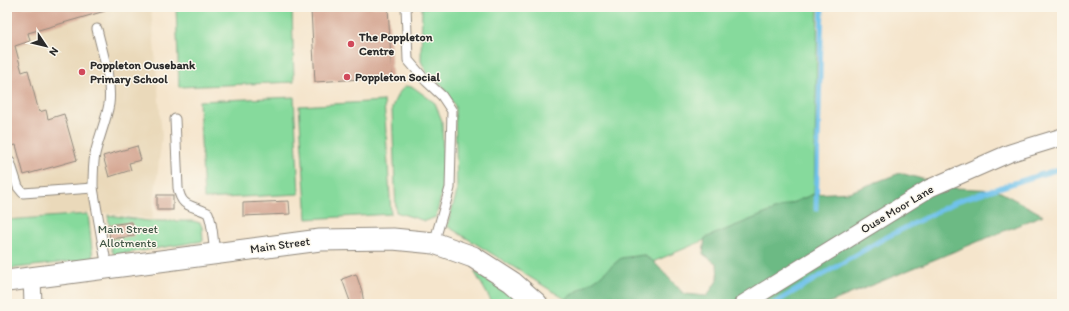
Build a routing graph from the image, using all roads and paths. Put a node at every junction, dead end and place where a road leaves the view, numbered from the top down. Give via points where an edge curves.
1 (406, 7) edge
2 (97, 29) dead end
3 (175, 118) dead end
4 (1062, 137) edge
5 (10, 162) dead end
6 (93, 188) junction
7 (434, 243) junction
8 (216, 254) junction
9 (107, 268) junction
10 (32, 278) junction
11 (7, 281) edge
12 (33, 304) edge
13 (537, 304) edge
14 (743, 304) edge

1 - 7 lane via 408,60 442,96 452,111 450,188
2 - 6 lane via 109,85 109,103 95,155
3 - 8 lane via 180,198 186,204 208,213 212,220
4 - 14 street, Ouse Moor Lane via 1010,153 930,188
5 - 6 lane via 18,188 23,193
6 - 9 lane
7 - 8 street, Main Street via 393,239 320,240
7 - 13 street, Main Street via 473,257 512,282
8 - 9 street, Main Street
9 - 10 street, Main Street
10 - 11 street, Main Street
10 - 12 street

